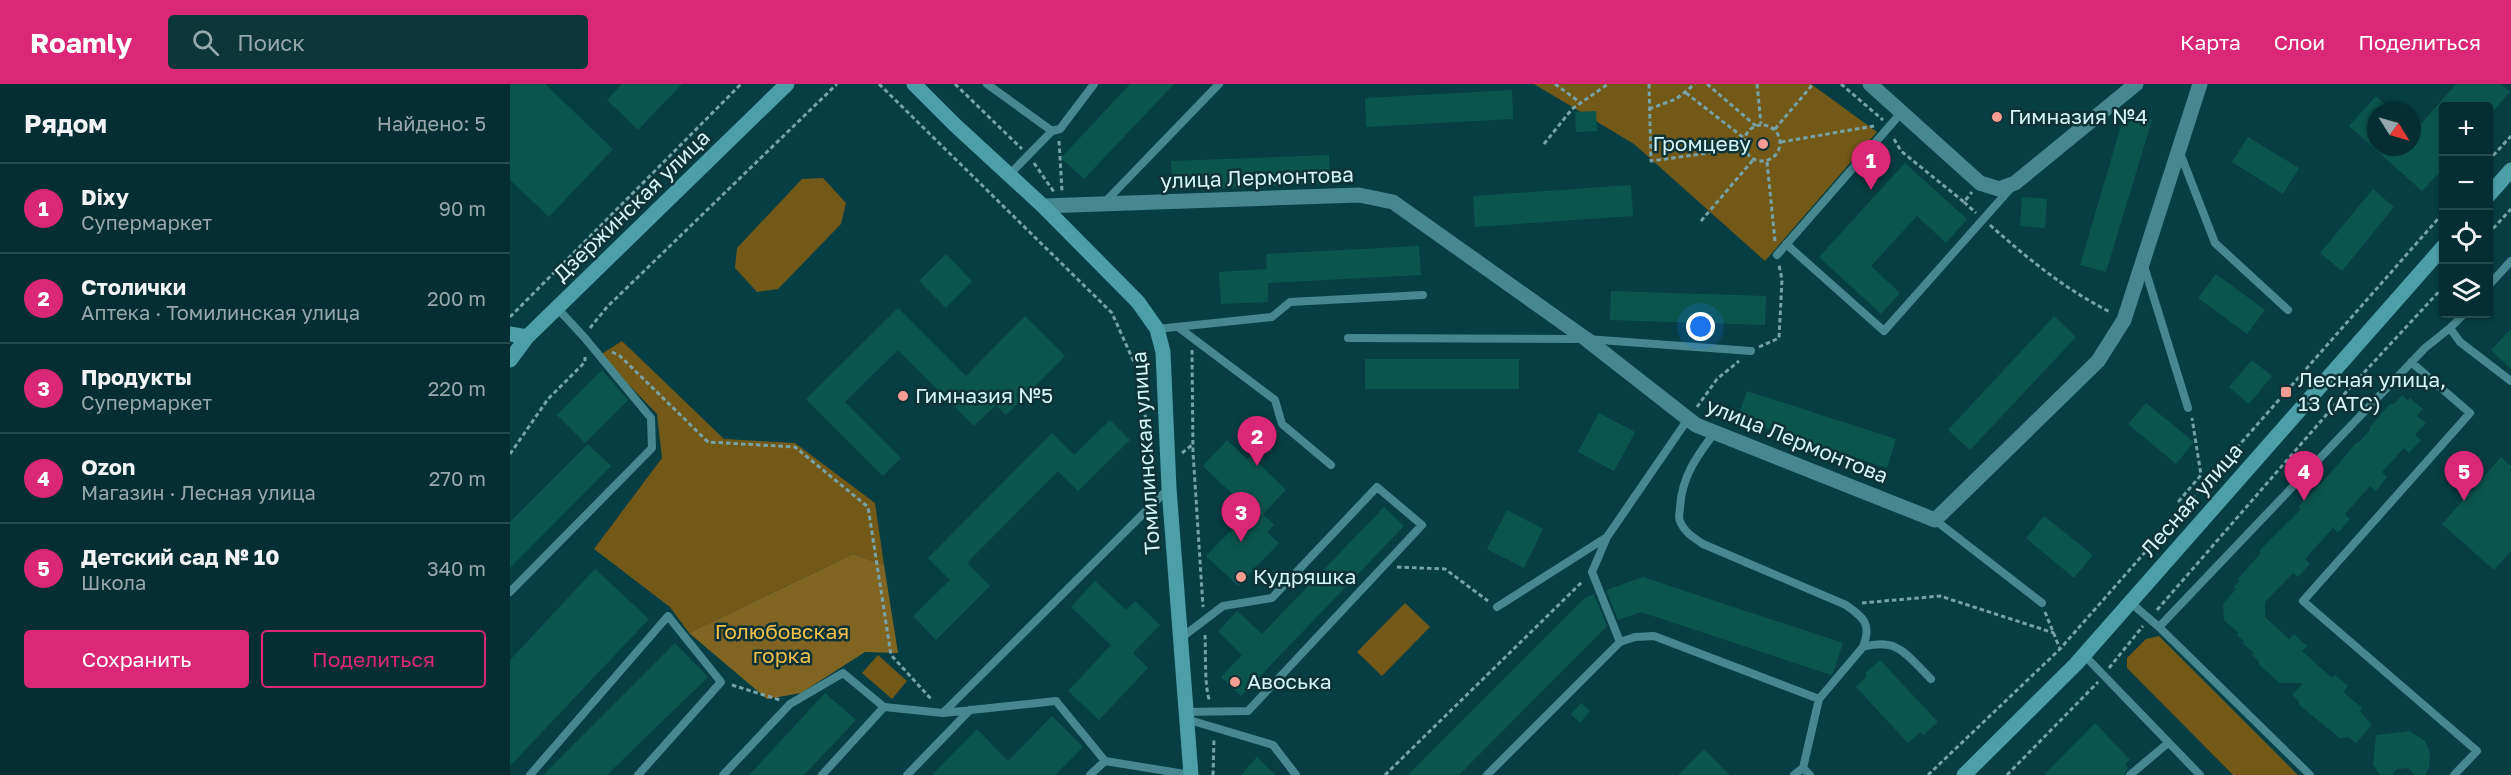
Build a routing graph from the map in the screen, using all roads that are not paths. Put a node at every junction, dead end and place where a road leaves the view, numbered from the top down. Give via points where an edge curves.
1 (787, 84) edge
2 (914, 84) edge
3 (987, 84) edge
4 (1094, 84) edge
5 (1219, 84) edge
6 (1870, 84) edge
7 (2136, 84) edge
8 (2200, 84) edge
9 (1901, 112) junction
10 (1052, 131) junction
11 (2179, 151) junction
12 (2511, 170) edge
13 (1009, 175) junction
14 (2015, 183) junction
15 (2493, 190) edge
16 (1104, 203) junction
17 (1043, 206) junction
18 (1786, 244) junction
19 (2439, 252) edge
20 (1777, 255) road end
21 (2511, 261) edge
22 (2142, 262) junction
23 (2493, 281) edge
24 (1423, 295) dead end
25 (558, 309) junction
26 (2288, 310) dead end
27 (2460, 318) edge
28 (1178, 327) junction
29 (1157, 328) junction
30 (2450, 328) junction
31 (510, 334) edge
32 (527, 337) junction
33 (1348, 338) dead end
34 (1586, 339) junction
35 (1751, 351) road end
36 (510, 360) edge
37 (2411, 362) junction
38 (2511, 381) edge
39 (2188, 408) road end
40 (1688, 419) junction
41 (1715, 432) junction
42 (1331, 465) dead end
43 (1169, 488) junction
44 (1935, 520) junction
45 (1607, 537) junction
46 (510, 592) edge
47 (2042, 603) road end
48 (2131, 603) junction
49 (1497, 607) road end
50 (2159, 627) junction
51 (1181, 638) junction
52 (1620, 642) junction
53 (1863, 647) junction
54 (2084, 655) junction
55 (1931, 679) dead end
56 (1818, 699) junction
57 (884, 707) junction
58 (970, 710) junction
59 (943, 713) junction
60 (1186, 716) junction
61 (2168, 743) junction
62 (1105, 761) junction
63 (1803, 768) junction
64 (530, 775) edge
65 (638, 775) edge
66 (723, 775) edge
67 (822, 775) edge
68 (907, 775) edge
69 (1090, 775) edge
70 (1191, 775) edge
71 (1296, 775) edge
72 (1487, 775) edge
73 (1794, 775) edge
74 (1810, 775) edge
75 (1964, 775) edge
76 (2130, 775) edge
77 (2200, 775) edge
78 (2310, 775) edge
79 (2454, 775) edge

1 - 25 street, Дзержинская улица
2 - 13 street, Томилинская улица
3 - 10 lane
4 - 10 lane via 1060,129
5 - 16 lane
6 - 9 street
7 - 14 street
8 - 11 street
9 - 14 street via 1980,183 1999,189
9 - 18 lane
10 - 13 lane
11 - 22 street
11 - 26 lane via 2215,243
12 - 15 street
13 - 17 street, Томилинская улица
14 - 18 lane via 1884,331
16 - 17 street, улица Лермонтова
16 - 34 street, улица Лермонтова via 1359,195 1393,202
17 - 29 street, Томилинская улица via 1138,302
18 - 20 lane
19 - 48 street, Лесная улица
21 - 23 lane
22 - 39 lane
22 - 44 street via 2124,320 2098,361
24 - 28 lane via 1290,302 1272,317
25 - 32 street, Дзержинская улица
25 - 46 lane via 651,418 652,448
27 - 30 lane
28 - 29 lane
28 - 42 lane via 1275,400 1282,424
29 - 43 street, Томилинская улица via 1163,352
30 - 37 lane
30 - 38 lane via 2460,342
31 - 32 street
32 - 36 street, Дзержинская улица
33 - 34 lane
34 - 35 lane
34 - 40 street, улица Лермонтова
37 - 50 lane
37 - 79 lane via 2470,413 2303,601 2477,751
40 - 41 street, улица Лермонтова
40 - 45 lane
41 - 44 street, улица Лермонтова
41 - 53 lane via 1686,474 1679,520 1686,532 1703,544 1846,605 1867,624
43 - 51 street, Томилинская улица
43 - 59 lane
44 - 47 lane
45 - 49 lane
45 - 52 lane via 1592,572
48 - 50 lane
48 - 54 street, Лесная улица
50 - 78 lane
51 - 60 street, Томилинская улица
51 - 60 lane via 1223,606 1272,598 1377,487 1422,525 1248,711
52 - 56 lane via 1654,636
52 - 72 lane
53 - 55 lane via 1887,643 1900,649
53 - 56 lane
54 - 61 lane
54 - 75 street, Лесная улица
56 - 63 lane
57 - 59 lane
57 - 66 lane via 843,673 790,704
57 - 67 lane
58 - 59 lane
58 - 62 lane via 1056,701
58 - 68 lane
60 - 70 street, Томилинская улица
60 - 71 lane via 1273,745
61 - 76 lane
61 - 77 lane
62 - 69 lane
62 - 70 lane
63 - 73 lane
63 - 74 lane
64 - 65 lane via 668,616 721,682

